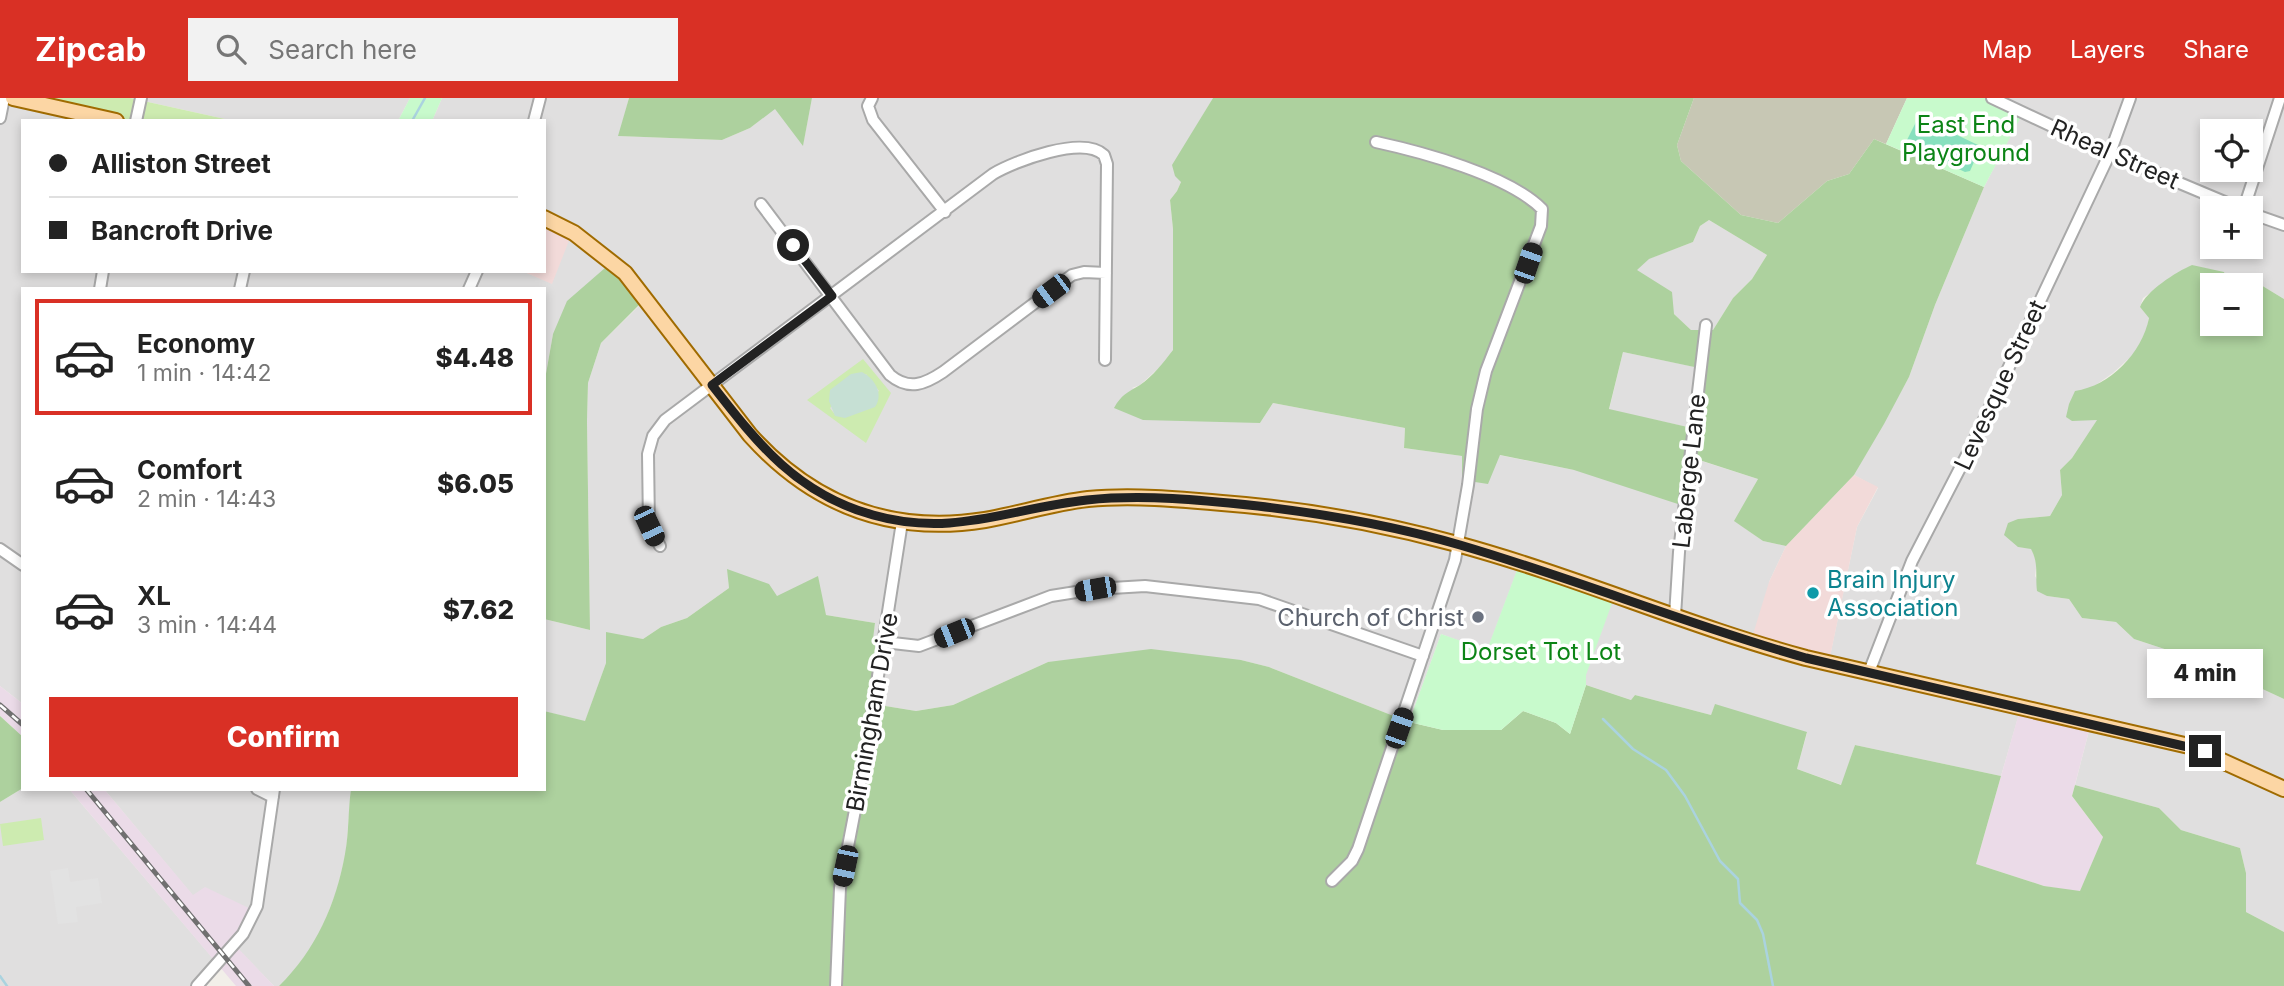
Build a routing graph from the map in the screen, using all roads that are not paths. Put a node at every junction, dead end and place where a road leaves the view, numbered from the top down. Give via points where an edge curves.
1 (4, 98) edge
2 (13, 98) edge
3 (141, 98) edge
4 (540, 98) edge
5 (872, 98) edge
6 (1992, 98) edge
7 (2130, 98) edge
8 (2280, 98) edge
9 (0, 118) edge
10 (107, 119) edge
11 (136, 119) edge
12 (535, 119) edge
13 (1376, 142) dead end
14 (2110, 153) junction
15 (2213, 196) edge
16 (2246, 196) edge
17 (761, 204) dead end
18 (945, 212) junction
19 (2263, 218) edge
20 (546, 219) edge
21 (2284, 225) edge
22 (1106, 272) junction
23 (832, 296) junction
24 (1706, 325) dead end
25 (1105, 360) dead end
26 (712, 385) junction
27 (902, 522) junction
28 (1459, 544) junction
29 (660, 546) dead end
30 (0, 549) edge
31 (21, 564) edge
32 (1675, 617) junction
33 (884, 642) junction
34 (1423, 656) junction
35 (1870, 672) junction
36 (2284, 789) edge
37 (274, 793) edge
38 (1332, 881) dead end
39 (197, 986) edge
40 (836, 986) edge

1 - 9 street
2 - 10 main road
3 - 11 street
4 - 12 street
5 - 18 street via 868,106 873,120
6 - 14 street, Rheal Street
7 - 14 street, Levesque Street
8 - 16 street
13 - 28 street via 1487,177 1530,197 1542,209 1541,226 1476,409
14 - 15 street, Rheal Street
14 - 35 street, Levesque Street via 1912,561
17 - 23 street
18 - 22 street via 1007,166 1069,149 1095,149 1107,164
18 - 23 street
19 - 21 street
20 - 26 main road via 574,233 625,274
22 - 23 street via 1072,275 943,372 916,385 890,374
22 - 25 street
23 - 26 street
24 - 32 street, Laberge Lane
26 - 27 main road via 750,435 795,477 847,506
26 - 29 street via 665,420 649,447 649,526
27 - 28 main road via 956,524 1089,499 1162,499 1295,511
27 - 33 street, Birmingham Drive
28 - 32 main road
28 - 34 street
30 - 31 street
32 - 35 main road via 1773,649
33 - 34 street via 919,646 1051,596 1144,586 1259,599
33 - 40 street, Birmingham Drive via 840,888
34 - 38 street via 1358,849
35 - 36 main road via 2189,746
37 - 39 street via 257,906 243,934

